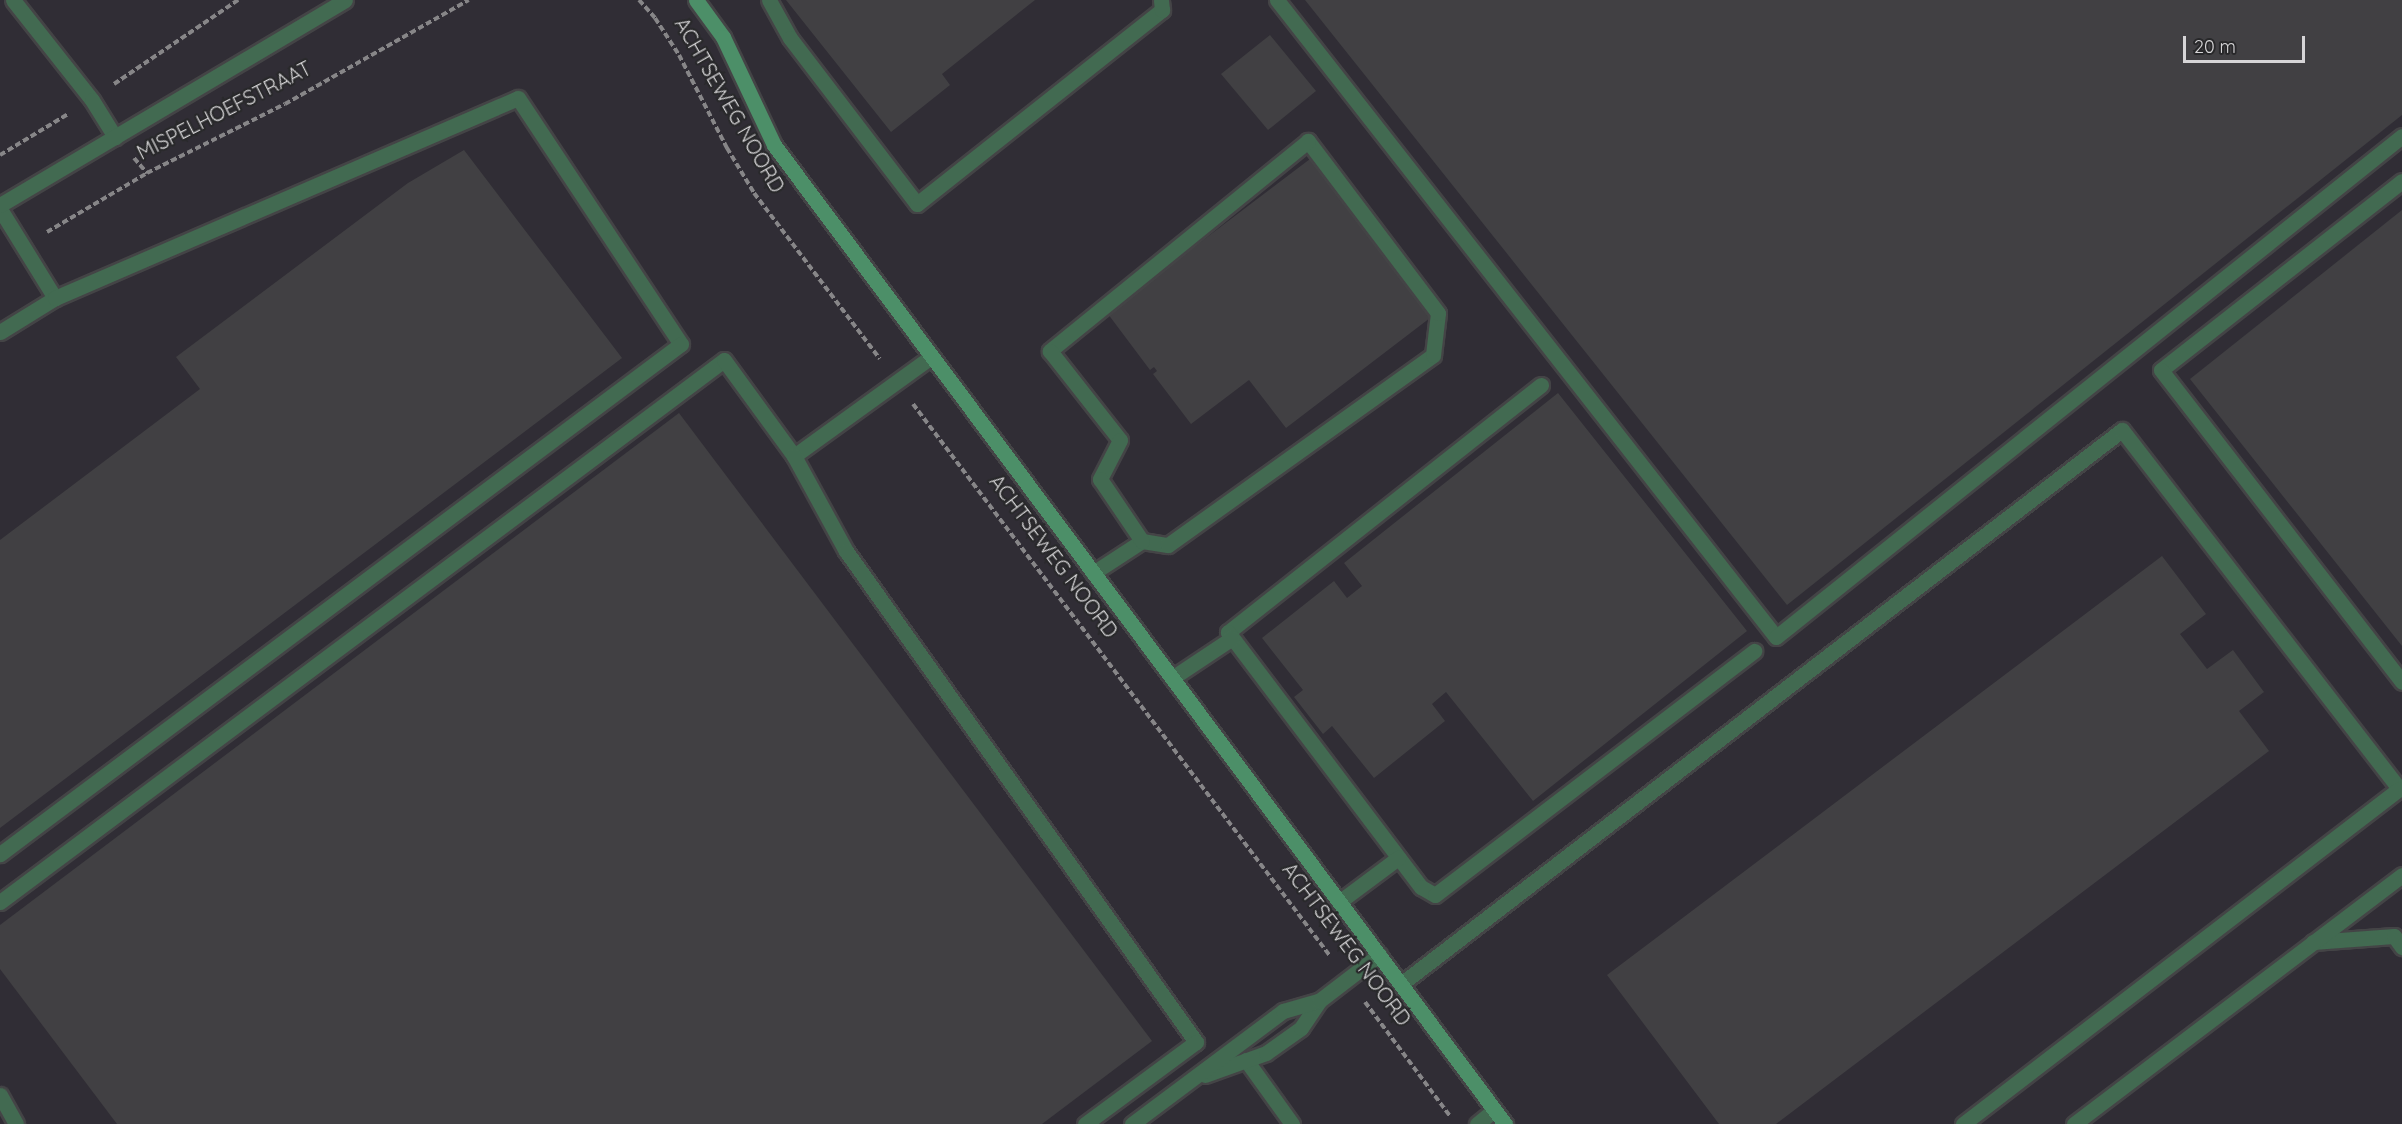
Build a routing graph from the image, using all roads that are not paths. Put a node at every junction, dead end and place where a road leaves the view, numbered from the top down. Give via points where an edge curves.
1 (13, 0) edge
2 (345, 0) edge
3 (696, 0) edge
4 (769, 0) edge
5 (1161, 0) edge
6 (1277, 0) edge
7 (2402, 136) edge
8 (116, 137) junction
9 (2402, 181) edge
10 (0, 207) edge
11 (55, 298) junction
12 (0, 332) edge
13 (932, 356) junction
14 (1541, 385) dead end
15 (794, 456) junction
16 (1142, 541) junction
17 (1093, 573) junction
18 (1232, 638) junction
19 (1754, 651) dead end
20 (1172, 678) junction
21 (2402, 682) edge
22 (0, 854) edge
23 (1398, 858) junction
24 (2402, 875) edge
25 (0, 902) edge
26 (1339, 902) junction
27 (2313, 942) junction
28 (2402, 947) edge
29 (1379, 955) junction
30 (1401, 984) junction
31 (1319, 1001) junction
32 (1246, 1060) junction
33 (1188, 1082) junction
34 (0, 1095) edge
35 (1494, 1110) junction
36 (16, 1124) edge
37 (1085, 1124) edge
38 (1132, 1124) edge
39 (1292, 1124) edge
40 (1477, 1124) edge
41 (1505, 1124) edge
42 (1963, 1124) edge
43 (2074, 1124) edge

1 - 8 street via 92,100
2 - 8 street, MISPELHOEFSTRAAT
3 - 13 street, ACHTSEWEG NOORD via 723,37 774,145
4 - 5 street via 790,39 917,204 1162,10
6 - 7 street via 1776,637
8 - 10 street, MISPELHOEFSTRAAT
9 - 21 street via 2161,370
10 - 11 street
11 - 12 street
11 - 22 street via 518,98 681,344
13 - 15 street
13 - 17 street, ACHTSEWEG NOORD
14 - 18 street via 1228,632
15 - 25 street via 724,360
15 - 37 street via 846,551 1196,1042
16 - 16 street via 1168,545 1433,355 1438,313 1308,141 1050,351 1120,440 1100,479
16 - 17 street
17 - 20 street, ACHTSEWEG NOORD
18 - 20 street
18 - 23 street
19 - 23 street via 1435,895 1421,887
20 - 26 street, ACHTSEWEG NOORD
23 - 26 street
24 - 27 street
26 - 29 street, ACHTSEWEG NOORD
27 - 28 street via 2394,936
27 - 43 street
29 - 30 street, ACHTSEWEG NOORD
29 - 31 street
30 - 35 street, ACHTSEWEG NOORD
30 - 42 street via 2122,430 2399,789
31 - 32 street via 1301,1028 1266,1053
31 - 33 street via 1283,1011
32 - 33 street
32 - 39 street
33 - 38 street
34 - 36 street
35 - 40 street
35 - 41 street, ACHTSEWEG NOORD

